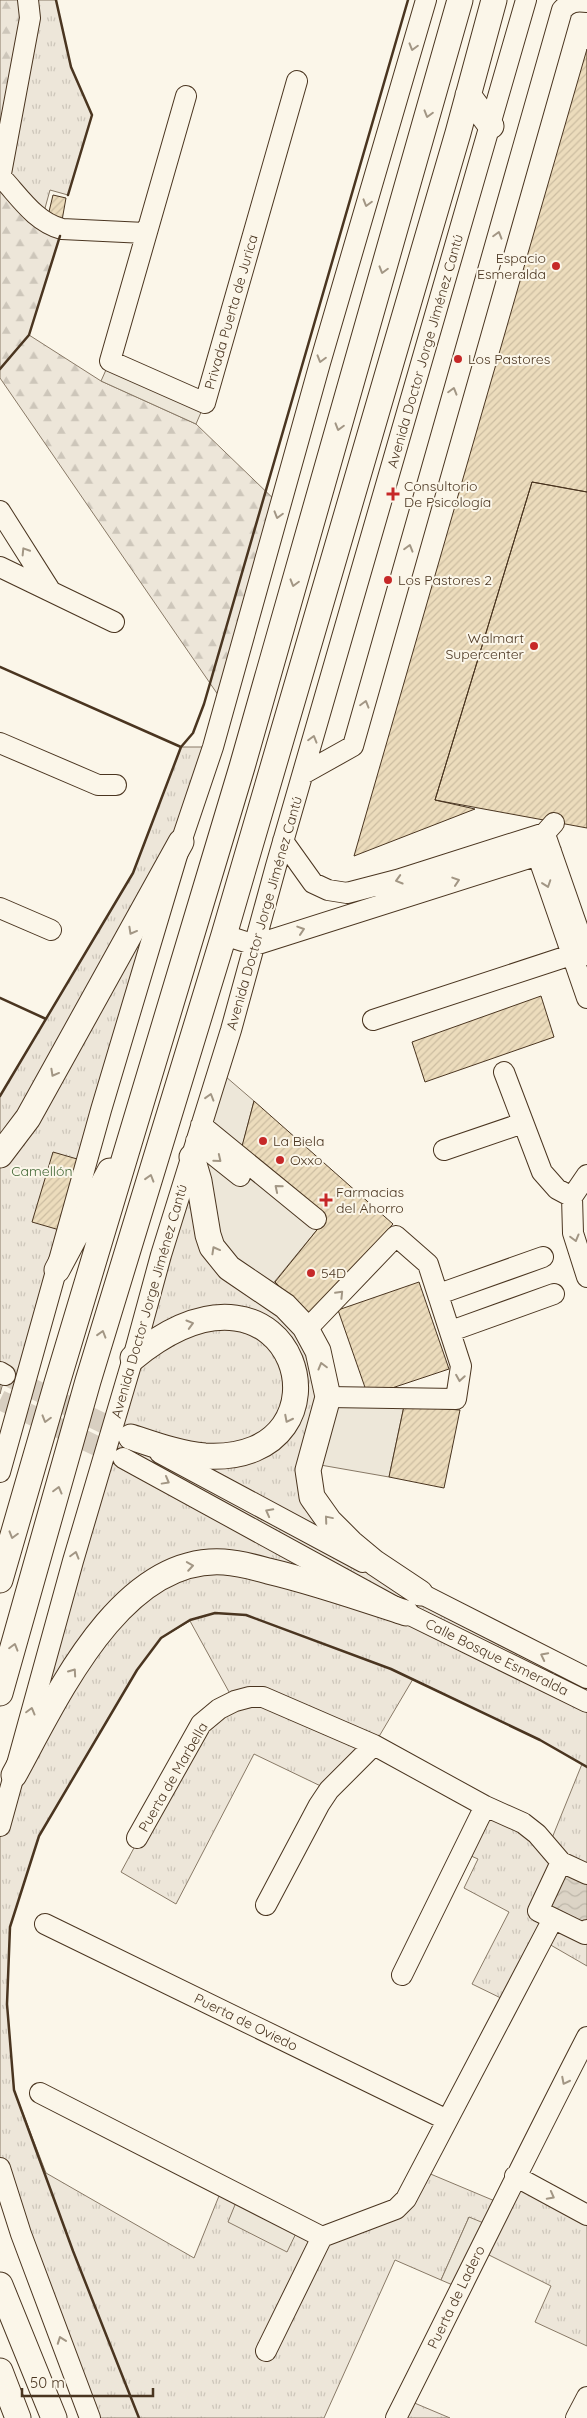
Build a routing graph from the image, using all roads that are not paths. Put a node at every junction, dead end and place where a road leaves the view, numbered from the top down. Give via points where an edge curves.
1 (28, 0) edge
2 (426, 0) edge
3 (460, 0) edge
4 (494, 0) edge
5 (526, 0) edge
6 (587, 2) edge
7 (297, 81) dead end
8 (468, 95) junction
9 (186, 96) dead end
10 (491, 126) junction
11 (0, 178) edge
12 (145, 233) junction
13 (0, 512) edge
14 (0, 567) edge
15 (50, 590) junction
16 (114, 622) dead end
17 (0, 743) edge
18 (303, 774) junction
19 (116, 785) dead end
20 (543, 836) junction
21 (283, 841) junction
22 (182, 842) junction
23 (0, 908) edge
24 (51, 930) dead end
25 (224, 935) junction
26 (255, 945) junction
27 (579, 955) edge
28 (587, 998) edge
29 (373, 1020) dead end
30 (504, 1072) dead end
31 (523, 1123) junction
32 (135, 1124) junction
33 (196, 1141) junction
34 (444, 1150) dead end
35 (0, 1154) edge
36 (587, 1174) edge
37 (240, 1176) dead end
38 (572, 1197) junction
39 (316, 1219) dead end
40 (543, 1257) dead end
41 (56, 1270) junction
42 (587, 1277) edge
43 (439, 1294) junction
44 (554, 1294) dead end
45 (307, 1330) junction
46 (451, 1331) junction
47 (134, 1358) junction
48 (328, 1397) junction
49 (126, 1443) joint
50 (0, 1472) edge
51 (0, 1580) edge
52 (413, 1603) junction
53 (587, 1678) edge
54 (0, 1693) edge
55 (587, 1702) edge
56 (374, 1745) junction
57 (14, 1775) junction
58 (485, 1806) junction
59 (0, 1826) edge
60 (137, 1838) dead end
61 (561, 1862) junction
62 (586, 1872) edge
63 (266, 1905) dead end
64 (553, 1919) junction
65 (45, 1924) dead end
66 (587, 1930) edge
67 (402, 1975) dead end
68 (587, 2037) edge
69 (40, 2093) dead end
70 (447, 2120) junction
71 (0, 2168) edge
72 (515, 2176) junction
73 (587, 2215) edge
74 (322, 2236) junction
75 (0, 2285) edge
76 (266, 2351) dead end
77 (0, 2371) edge
78 (587, 2397) edge
79 (18, 2418) edge
80 (54, 2418) edge
81 (90, 2418) edge
82 (396, 2418) edge
83 (576, 2418) edge

1 - 11 street via 30,18
2 -> 22 street via 213,747
3 -> 32 main road via 244,758
4 - 8 main road, Avenida Doctor Jorge Jiménez Cantú
5 - 10 street, Avenida Doctor Jorge Jiménez Cantú
18 -> 6 street via 353,746 562,10 575,1
7 - 12 street, Privada Puerta de Jurica via 205,403 110,361
8 - 10 main road
8 - 25 main road, Avenida Doctor Jorge Jiménez Cantú
9 - 12 street, Privada Puerta de Jurica
18 -> 10 street, Avenida Doctor Jorge Jiménez Cantú
11 - 12 street via 32,212 51,226
15 -> 13 street
14 - 15 street
15 - 16 street
17 - 19 street via 98,785
18 - 21 street, Avenida Doctor Jorge Jiménez Cantú
20 -> 21 street via 347,893 313,883
26 -> 20 street
20 - 27 street
21 - 26 street, Avenida Doctor Jorge Jiménez Cantú
22 -> 35 main road via 28,1118
22 - 41 street
23 - 24 street
25 - 26 street
54 -> 25 main road, Avenida Doctor Jorge Jiménez Cantú via 88,1381
33 -> 26 street, Avenida Doctor Jorge Jiménez Cantú
27 - 28 street
27 - 29 street
30 - 31 street
31 - 34 street
31 - 38 street via 542,1172 557,1189
32 - 41 main road
32 -> 51 main road
33 -> 37 street
39 -> 33 street
45 -> 33 main road via 285,1306 229,1268 216,1252 208,1235
33 - 47 street, Avenida Doctor Jorge Jiménez Cantú
36 - 38 street
38 -> 42 street via 573,1233
40 - 43 street
41 - 50 street
45 -> 43 street via 396,1236 428,1264
43 - 46 street
44 - 46 street
48 -> 45 main road via 318,1352
46 -> 48 street via 462,1366 456,1399
47 -> 49 main road via 154,1341 182,1326 233,1317 254,1322 278,1338 291,1365 296,1393 287,1422 279,1433 252,1449 206,1456
57 -> 47 street, Avenida Doctor Jorge Jiménez Cantú
52 -> 48 main road via 328,1521 312,1497 308,1470
49 - 52 street
53 -> 52 street, Calle Bosque Esmeralda
52 - 55 street, Calle Bosque Esmeralda
57 -> 52 main road via 67,1680 106,1624 140,1590 172,1570 221,1561
56 - 58 street, Puerta de Marbella
56 - 60 street, Puerta de Marbella via 263,1697 234,1701 201,1724
56 - 63 street via 329,1790
57 - 59 street, Avenida Doctor Jorge Jiménez Cantú
58 - 61 street, Puerta de Marbella via 523,1823
58 - 67 street
61 - 62 street
61 - 64 street via 538,1911
64 - 66 street via 585,1934
64 - 70 street
65 - 70 street, Puerta de Oviedo
68 -> 72 street, Puerta de Ladero
69 - 74 street
70 - 74 street via 406,2199 396,2209
81 -> 71 street via 21,2234
72 -> 73 street
72 - 82 street, Puerta de Ladero
74 - 76 street
75 - 80 main road
77 - 79 main road
78 - 83 street

